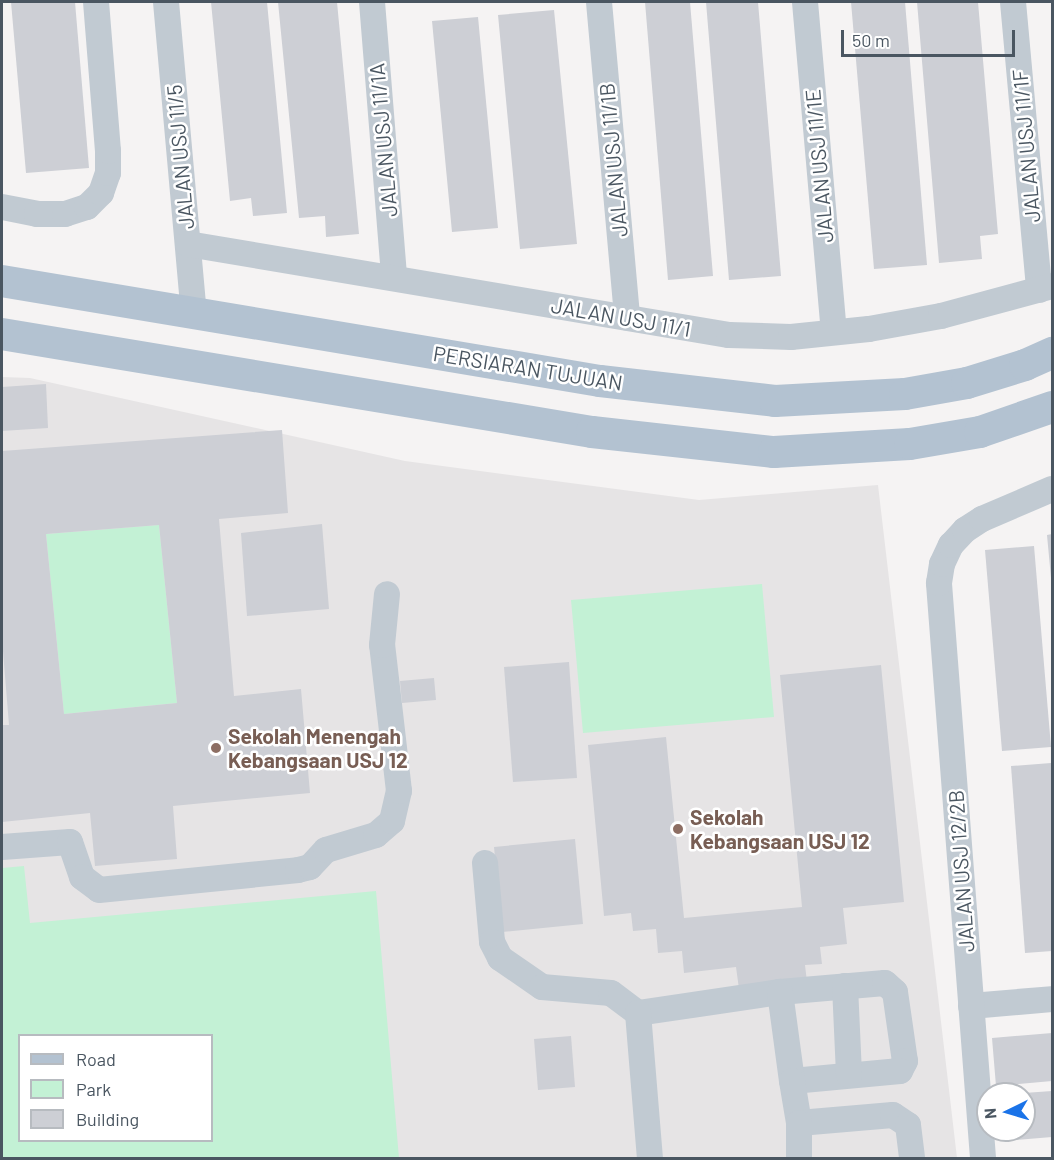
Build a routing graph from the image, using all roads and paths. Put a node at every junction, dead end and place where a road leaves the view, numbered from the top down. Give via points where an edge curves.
1 (96, 2) edge
2 (166, 2) edge
3 (372, 2) edge
4 (599, 2) edge
5 (805, 2) edge
6 (1013, 2) edge
7 (2, 207) edge
8 (188, 244) junction
9 (394, 278) junction
10 (2, 281) edge
11 (1046, 288) edge
12 (194, 313) junction
13 (627, 318) junction
14 (834, 331) junction
15 (2, 334) edge
16 (50, 342) junction
17 (2, 347) edge
18 (1053, 353) edge
19 (1053, 407) edge
20 (1053, 489) edge
21 (387, 594) dead end
22 (2, 847) edge
23 (484, 863) dead end
24 (845, 986) junction
25 (780, 992) junction
26 (1053, 999) edge
27 (971, 1006) junction
28 (638, 1014) junction
29 (849, 1075) junction
30 (792, 1081) junction
31 (799, 1123) junction
32 (650, 1158) edge
33 (799, 1158) edge
34 (912, 1158) edge
35 (983, 1158) edge

1 - 7 street via 108,151 108,173 101,193 87,207 65,214 37,214
2 - 8 street, JALAN USJ 11/5
3 - 9 street, JALAN USJ 11/1A
4 - 13 street, JALAN USJ 11/1B
5 - 14 street, JALAN USJ 11/1E
6 - 11 street, JALAN USJ 11/1F
8 - 9 street, JALAN USJ 11/1
8 - 12 street, JALAN USJ 11/5
9 - 13 street, JALAN USJ 11/1
10 - 12 main road, PERSIARAN TUJUAN
11 - 14 street, JALAN USJ 11/1 via 941,316
12 - 18 main road, PERSIARAN TUJUAN via 600,381 775,401 915,392 967,383
13 - 14 street, JALAN USJ 11/1 via 729,335 790,336
15 - 16 main road
16 - 17 main road
16 - 19 main road via 592,432 774,452 910,444 980,432
20 - 27 street, JALAN USJ 12/2B via 992,514 965,530 951,545 942,564 939,583
21 - 22 street via 382,645 399,791 392,821 376,835 326,850 310,867 298,870 99,890 82,877 70,842
23 - 28 street via 492,942 500,958 543,987 611,993
24 - 25 street
24 - 29 street
24 - 29 street via 885,983 895,992 905,1061 900,1071
25 - 28 street
25 - 30 street
26 - 27 street
27 - 35 street, JALAN USJ 12/2B
28 - 32 street
29 - 30 street
30 - 31 street
31 - 33 street
31 - 34 street via 892,1115 908,1125

